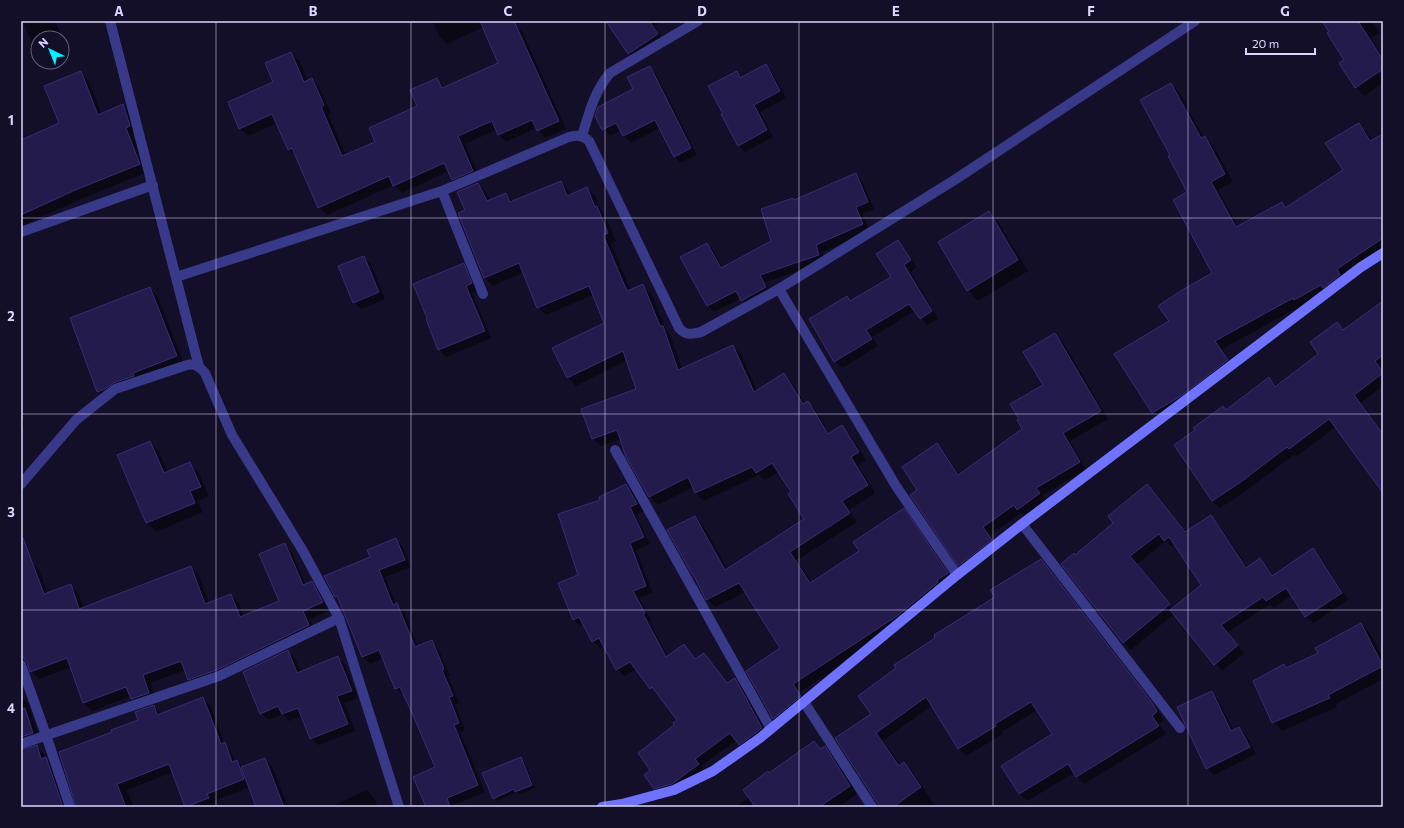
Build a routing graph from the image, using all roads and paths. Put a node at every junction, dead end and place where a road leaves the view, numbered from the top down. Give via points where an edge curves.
1 (110, 21) edge
2 (698, 21) edge
3 (1195, 21) edge
4 (582, 136) junction
5 (153, 185) junction
6 (442, 191) junction
7 (21, 232) edge
8 (1383, 254) edge
9 (176, 277) junction
10 (779, 289) junction
11 (483, 294) dead end
12 (199, 367) junction
13 (615, 450) dead end
14 (21, 484) edge
15 (1022, 524) junction
16 (957, 575) junction
17 (339, 618) junction
18 (21, 665) edge
19 (804, 702) junction
20 (1180, 728) dead end
21 (771, 729) junction
22 (46, 735) junction
23 (21, 744) edge
24 (70, 807) edge
25 (399, 807) edge
26 (602, 807) edge
27 (872, 807) edge

1 - 5 street
2 - 4 street via 610,73 594,98
3 - 10 street via 956,179
4 - 6 street via 569,137
4 - 10 street via 589,141 682,332 688,335 701,332
5 - 7 street
5 - 9 street
6 - 9 street
6 - 11 street
8 - 15 street via 1361,267
9 - 12 street
10 - 16 street via 896,486
12 - 14 street via 187,365 115,389 76,420
12 - 17 street via 205,373 232,435 303,551
13 - 21 street
15 - 16 street
15 - 20 street
16 - 19 street
17 - 22 street via 219,676
17 - 25 street
18 - 22 street
19 - 21 street
19 - 27 street
21 - 26 street via 713,771 674,790
22 - 23 street
22 - 24 street

